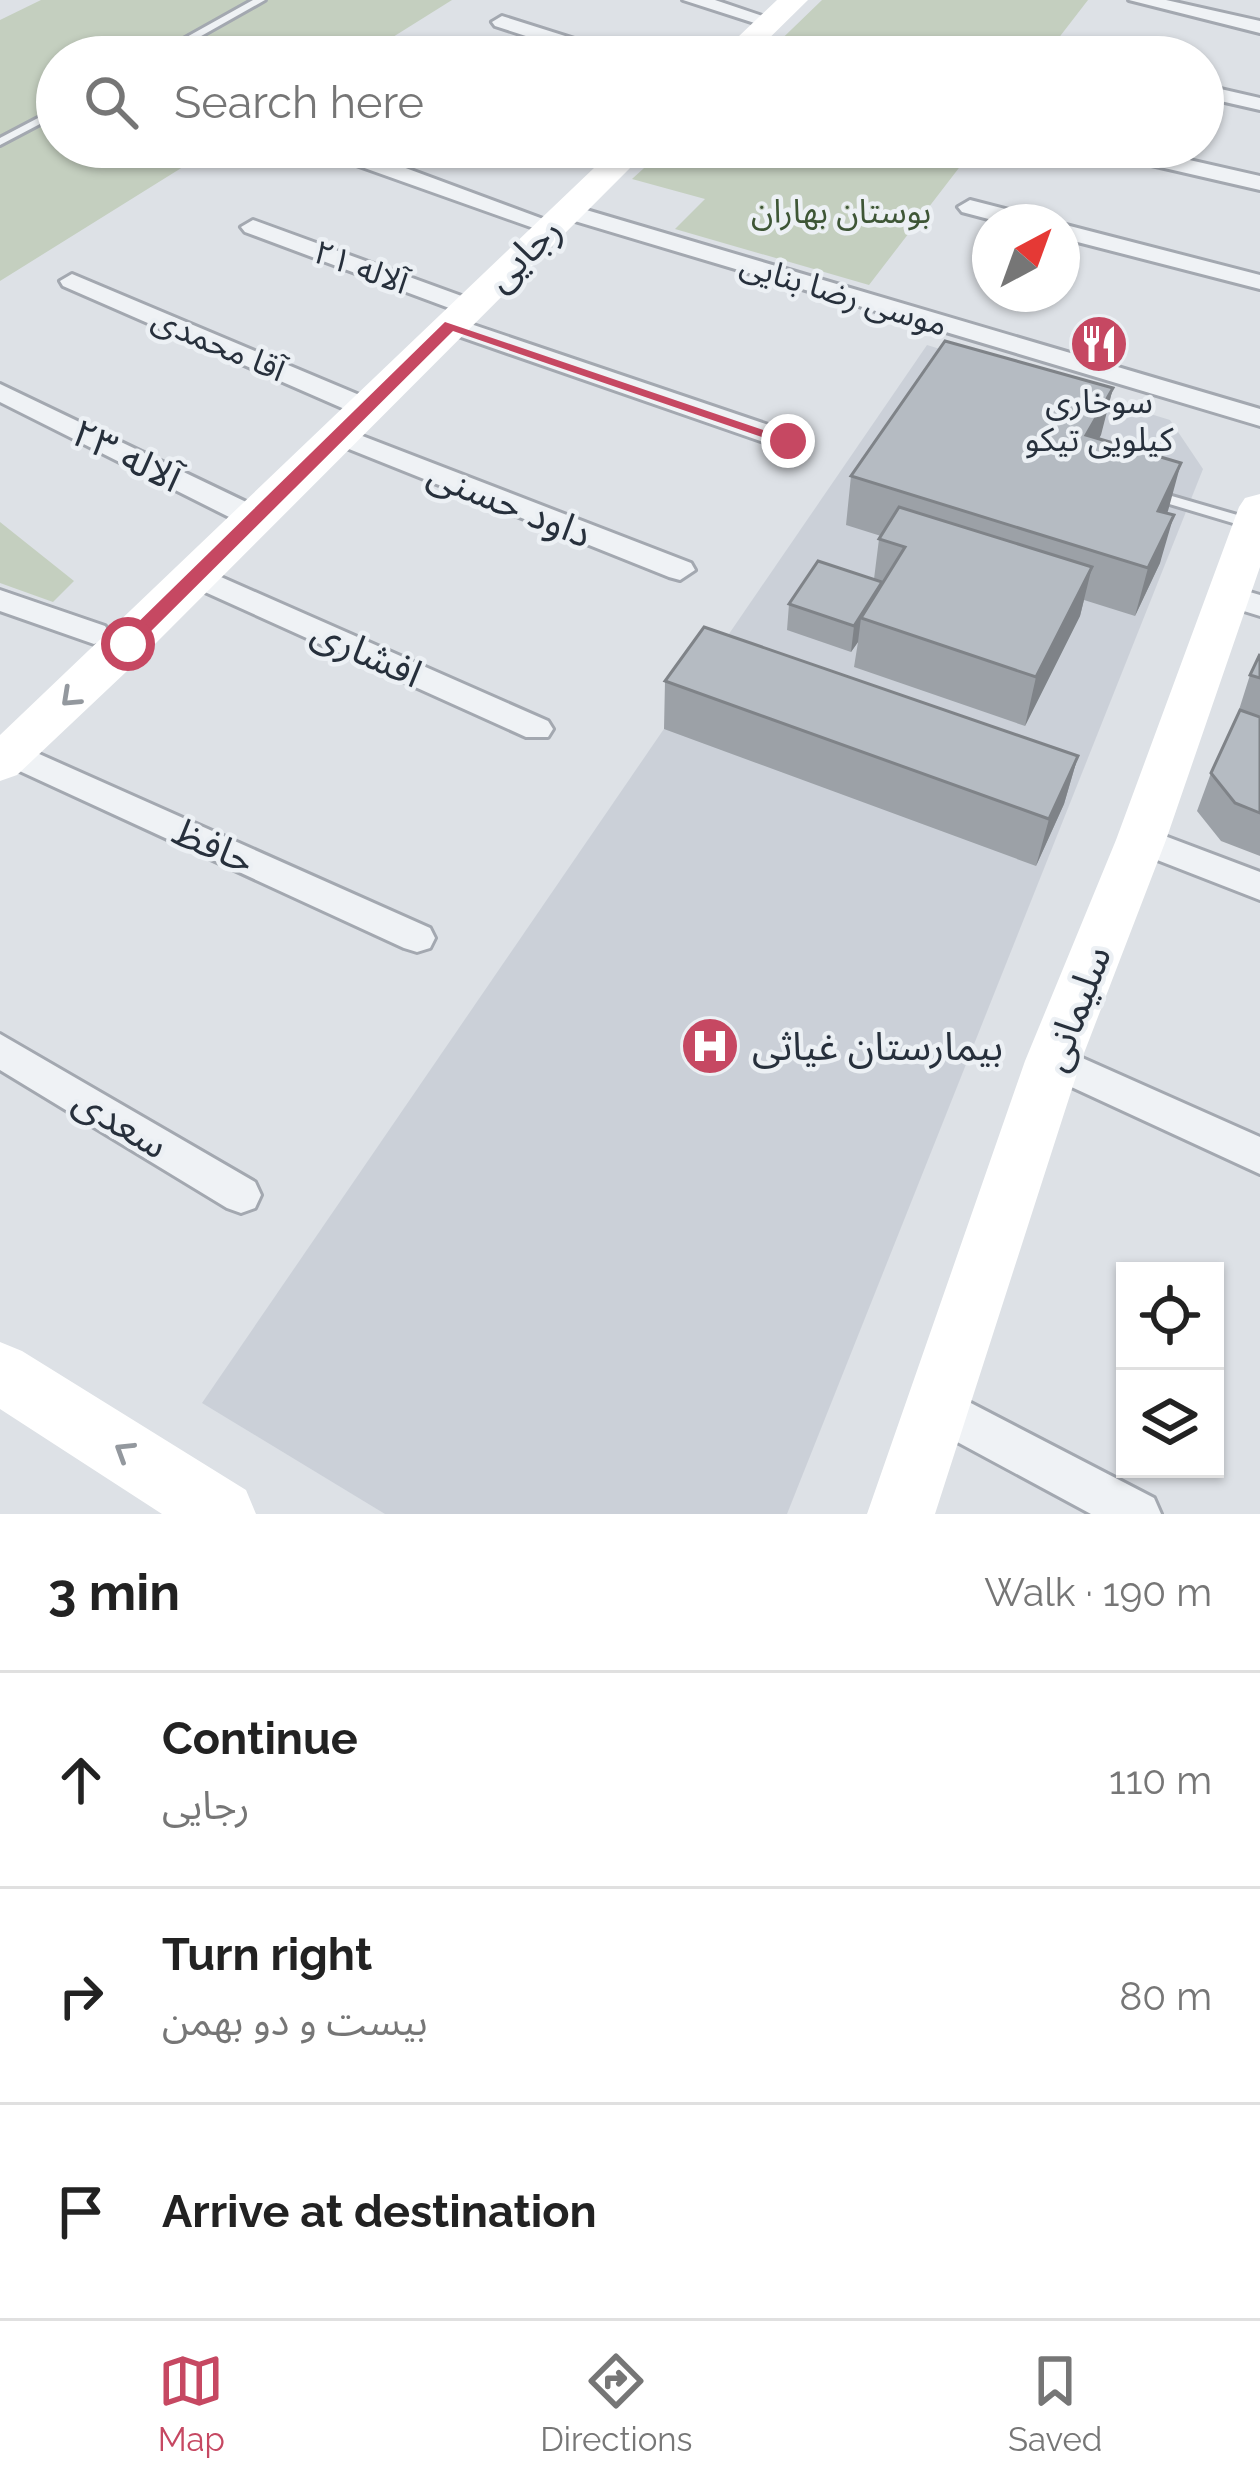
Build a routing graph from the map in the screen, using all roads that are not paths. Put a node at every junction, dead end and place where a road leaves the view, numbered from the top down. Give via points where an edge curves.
1 (260, 0) edge
2 (692, 0) edge
3 (794, 0) edge
4 (1139, 0) edge
5 (502, 22) dead end
6 (770, 22) junction
7 (1260, 27) edge
8 (194, 36) edge
9 (546, 36) edge
10 (755, 36) edge
11 (1224, 96) edge
12 (1260, 104) edge
13 (36, 122) edge
14 (0, 142) edge
15 (394, 168) edge
16 (611, 168) edge
17 (1194, 168) edge
18 (1260, 183) edge
19 (558, 219) junction
20 (253, 227) dead end
21 (1080, 236) edge
22 (72, 281) dead end
23 (1260, 282) edge
24 (459, 316) junction
25 (0, 392) edge
26 (1260, 418) edge
27 (353, 422) junction
28 (788, 441) dead end
29 (1124, 485) edge
30 (1257, 516) edge
31 (255, 518) junction
32 (680, 571) dead end
33 (196, 576) junction
34 (0, 599) edge
35 (1244, 601) edge
36 (94, 633) dead end
37 (537, 729) dead end
38 (5, 758) edge
39 (1141, 840) junction
40 (1260, 886) edge
41 (417, 938) dead end
42 (0, 1050) edge
43 (1053, 1061) junction
44 (1260, 1156) edge
45 (241, 1195) dead end
46 (0, 1373) edge
47 (940, 1408) junction
48 (222, 1514) edge
49 (901, 1514) edge
50 (1138, 1514) edge

1 - 8 lane
2 - 6 street
3 - 6 street
4 - 7 street
5 - 9 street
6 - 10 street
11 - 12 street
13 - 14 lane
15 - 19 street, موسی رضا بنایی
16 - 19 street, رجایی
17 - 18 street
19 - 24 street, رجایی
19 - 26 street, موسی رضا بنایی
20 - 24 street, آلاله ۲۱
21 - 23 street
22 - 27 street, آقا محمدی
24 - 27 street, رجایی
24 - 28 street, آلاله ۲۱
25 - 31 street, آلاله ۲۳
27 - 31 street, رجایی
27 - 32 street, داود حسنی
29 - 30 lane
30 - 35 street, سلیمانی
31 - 33 street, رجایی
33 - 37 street, افشاری
33 -> 38 street, رجایی
34 - 36 street
35 - 39 street, سلیمانی
38 - 41 street, حافظ
39 - 40 street
39 - 43 street, سلیمانی
42 - 45 street, سعدی
43 - 44 street
43 - 47 street, سلیمانی
48 -> 46 street
47 - 49 street, سلیمانی
47 - 50 street

